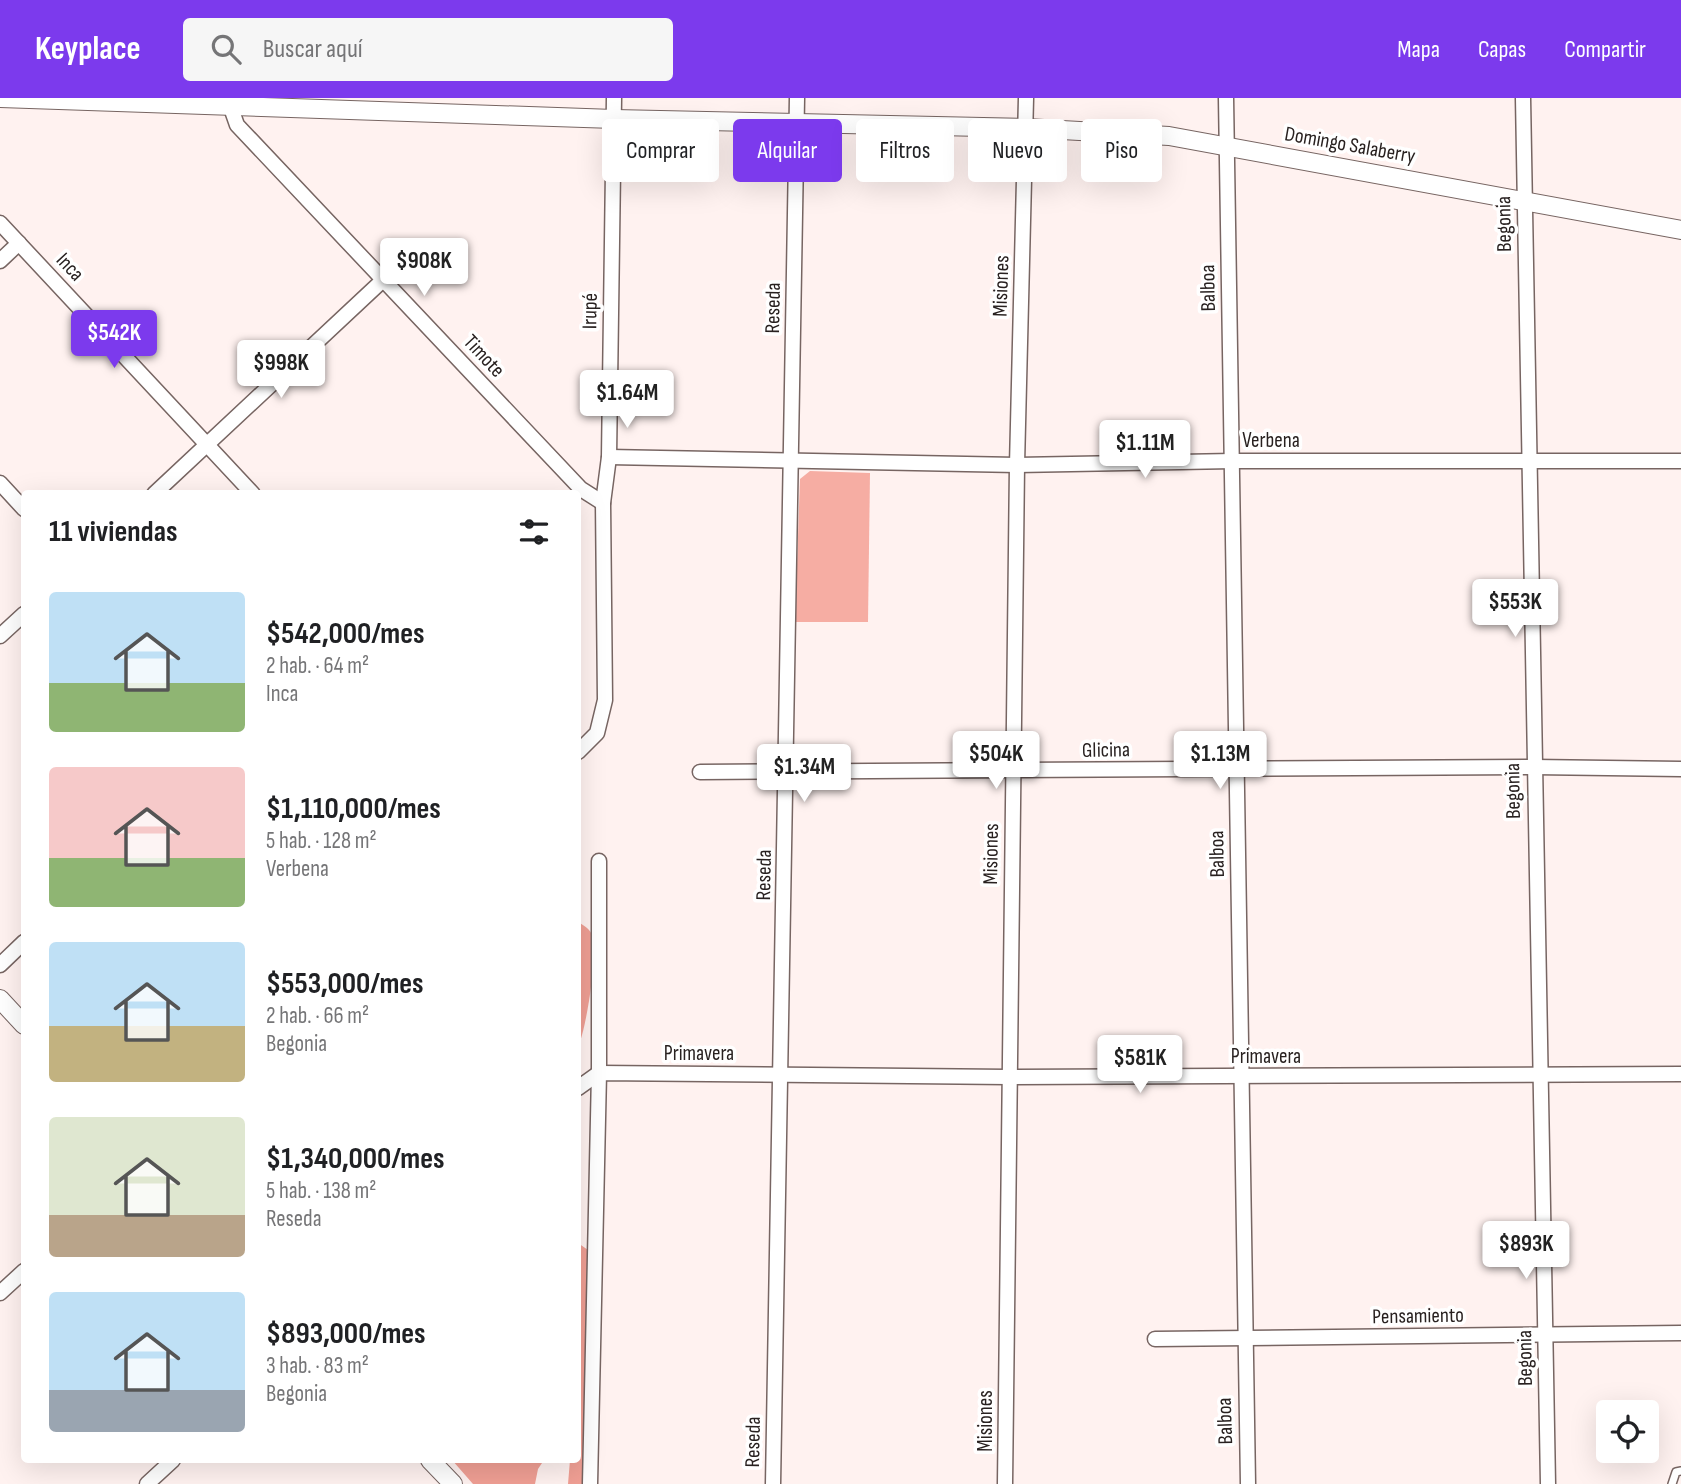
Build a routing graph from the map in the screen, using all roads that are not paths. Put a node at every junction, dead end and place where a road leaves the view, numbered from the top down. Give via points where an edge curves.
1 (0, 98) edge
2 (614, 98) edge
3 (797, 98) edge
4 (1026, 98) edge
5 (1226, 98) edge
6 (1523, 98) edge
7 (232, 102) edge
8 (614, 119) joint
9 (797, 119) edge
10 (1026, 119) edge
11 (842, 125) edge
12 (968, 127) edge
13 (1067, 130) edge
14 (1225, 146) junction
15 (613, 182) edge
16 (796, 182) edge
17 (1025, 182) edge
18 (1524, 201) junction
19 (0, 223) edge
20 (1681, 230) edge
21 (19, 243) junction
22 (0, 261) edge
23 (383, 280) junction
24 (208, 444) junction
25 (609, 457) junction
26 (1530, 460) junction
27 (1233, 461) junction
28 (1681, 461) edge
29 (791, 462) junction
30 (1017, 465) junction
31 (0, 483) edge
32 (158, 490) edge
33 (249, 490) edge
34 (603, 503) junction
35 (21, 506) edge
36 (21, 617) edge
37 (0, 636) edge
38 (581, 749) edge
39 (1534, 767) junction
40 (1681, 769) edge
41 (1238, 770) junction
42 (700, 772) dead end
43 (787, 772) junction
44 (1014, 772) junction
45 (599, 861) dead end
46 (21, 945) edge
47 (0, 965) edge
48 (0, 999) edge
49 (21, 1022) edge
50 (599, 1073) junction
51 (781, 1074) junction
52 (1681, 1074) edge
53 (1008, 1077) junction
54 (1241, 1077) junction
55 (1539, 1077) junction
56 (581, 1086) edge
57 (21, 1274) edge
58 (0, 1293) edge
59 (1681, 1333) edge
60 (1545, 1335) junction
61 (1155, 1339) dead end
62 (1244, 1339) junction
63 (170, 1463) edge
64 (433, 1463) edge
65 (1681, 1471) edge
66 (147, 1484) edge
67 (453, 1484) edge
68 (590, 1484) edge
69 (774, 1484) edge
70 (1005, 1484) edge
71 (1248, 1484) edge
72 (1548, 1484) edge
73 (1672, 1484) edge

1 - 7 street, Domingo Salaberry
2 - 8 street, Irupé
3 - 9 street, Reseda
4 - 10 street, Misiones
5 - 14 street, Balboa
6 - 18 street, Begonia
7 - 8 street, Domingo Salaberry
7 - 23 street, Timote via 237,125
11 - 12 street, Domingo Salaberry
13 - 14 street, Domingo Salaberry via 1169,136
14 - 18 street, Domingo Salaberry
14 - 27 street, Balboa
15 - 25 street, Irupé
16 - 29 street, Reseda
17 - 30 street, Misiones
18 - 20 street, Domingo Salaberry
18 - 26 street, Begonia
19 - 21 street, Inca
21 - 22 street
21 - 24 street, Inca
23 - 24 street
23 - 34 street, Timote via 581,489
24 - 32 street
24 - 33 street, Inca
25 - 29 street, Verbena
25 - 34 street, Irupé
26 - 27 street, Verbena
26 - 28 street, Verbena
26 - 39 street, Begonia
27 - 30 street, Verbena
27 - 41 street, Balboa
29 - 30 street, Verbena
29 - 43 street, Reseda
30 - 44 street, Misiones
31 - 35 street
34 - 38 street, Irupé via 605,701 597,733
36 - 37 street
39 - 40 street, Glicina
39 - 41 street, Glicina
39 - 55 street, Begonia
41 - 44 street, Glicina
41 - 54 street, Balboa
42 - 43 street, Glicina
43 - 44 street, Glicina
43 - 51 street, Reseda
44 - 53 street, Misiones
45 - 50 street
46 - 47 street
48 - 49 street
50 - 51 street, Primavera
50 - 56 street
50 - 68 street
51 - 53 street, Primavera
51 - 69 street, Reseda
52 - 55 street, Primavera
53 - 54 street, Primavera
53 - 70 street, Misiones
54 - 55 street, Primavera
54 - 62 street, Balboa
55 - 60 street, Begonia
57 - 58 street
59 - 60 street, Pensamiento
60 - 62 street, Pensamiento
60 - 72 street, Begonia
61 - 62 street, Pensamiento
62 - 71 street, Balboa
63 - 66 street
64 - 67 street
65 - 73 lane via 1676,1472

